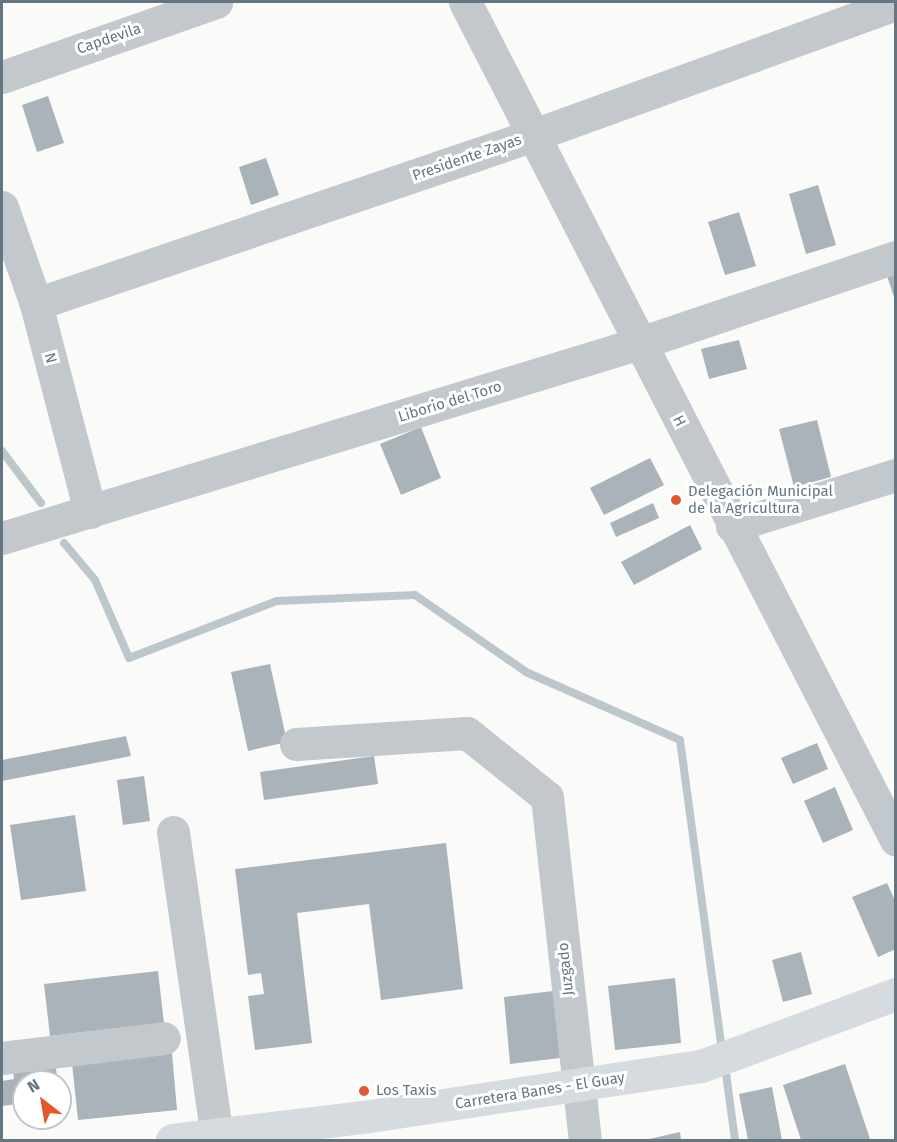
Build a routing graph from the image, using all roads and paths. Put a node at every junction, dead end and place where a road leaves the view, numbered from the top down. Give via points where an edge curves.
1 (216, 2) edge
2 (465, 2) edge
3 (896, 4) edge
4 (2, 77) edge
5 (531, 136) junction
6 (2, 207) edge
7 (896, 257) edge
8 (36, 304) junction
9 (640, 344) junction
10 (896, 476) edge
11 (90, 512) junction
12 (732, 526) junction
13 (2, 538) edge
14 (296, 744) dead end
15 (173, 832) dead end
16 (896, 840) edge
17 (896, 994) edge
18 (164, 1038) dead end
19 (2, 1058) edge
20 (578, 1086) junction
21 (217, 1136) junction
22 (172, 1140) edge
23 (585, 1140) edge

1 - 4 street, Capdevila
2 - 5 street, H
3 - 5 street, Presidente Zayas
5 - 8 street, Presidente Zayas
5 - 9 street, H
6 - 8 street, N
7 - 9 street, Liborio del Toro
8 - 11 street, N
9 - 11 street, Liborio del Toro
9 - 12 street, H
10 - 12 street
11 - 13 street, Liborio del Toro
12 - 16 street, H
14 - 20 street, Juzgado via 467,733 548,796
15 - 21 street
17 - 20 main road, Carretera Banes - El Guay via 701,1066
18 - 19 street
20 - 21 main road, Carretera Banes - El Guay
20 - 23 street, Juzgado
21 - 22 main road, Carretera Banes - El Guay

